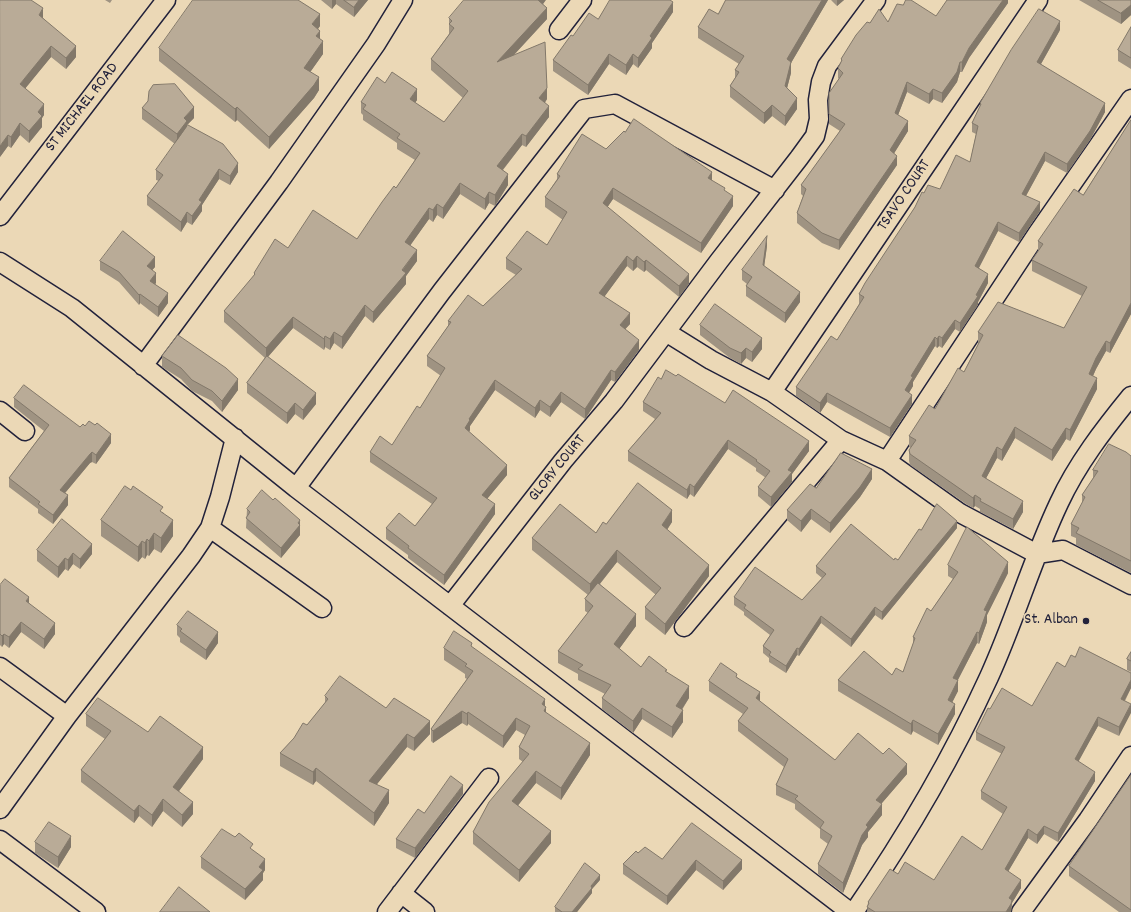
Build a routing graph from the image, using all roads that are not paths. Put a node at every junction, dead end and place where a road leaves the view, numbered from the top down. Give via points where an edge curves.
1 (166, 0) edge
2 (403, 0) edge
3 (582, 0) edge
4 (876, 0) edge
5 (1038, 0) edge
6 (559, 30) dead end
7 (1131, 100) edge
8 (775, 190) junction
9 (0, 216) edge
10 (0, 262) edge
11 (666, 332) junction
12 (144, 366) junction
13 (772, 392) junction
14 (1131, 396) edge
15 (0, 411) edge
16 (25, 431) dead end
17 (235, 438) junction
18 (841, 440) junction
19 (886, 461) junction
20 (296, 488) junction
21 (210, 528) junction
22 (1037, 554) junction
23 (1131, 585) edge
24 (450, 606) junction
25 (322, 608) dead end
26 (684, 626) dead end
27 (0, 667) edge
28 (67, 716) junction
29 (1131, 756) edge
30 (489, 778) dead end
31 (0, 809) edge
32 (0, 840) edge
33 (401, 893) junction
34 (96, 912) edge
35 (387, 912) edge
36 (425, 912) edge
37 (850, 912) edge
38 (854, 912) edge
39 (1021, 912) edge

1 - 9 street, ST MICHAEL ROAD
2 - 12 street via 376,44 279,182
3 - 6 street
4 - 8 street, GLORY COURT via 827,66 821,82 818,100 819,119 815,136
5 - 13 street, TSAVO COURT
7 - 19 street via 1037,234
8 - 11 street, GLORY COURT
8 - 20 street via 615,104 584,109 442,291
10 - 12 street via 72,308
11 - 13 street via 711,360
11 - 24 street, GLORY COURT
12 - 17 street
13 - 18 street
14 - 22 street via 1087,454 1059,502
15 - 16 street
17 - 20 street
17 - 21 street
18 - 19 street
18 - 26 street
19 - 22 street via 960,513
20 - 24 street
21 - 25 street
21 - 28 street
22 - 23 street via 1063,550
22 - 38 street via 1005,640 972,710 916,814
24 - 37 street
27 - 28 street
28 - 31 street
29 - 39 street
30 - 33 street
32 - 34 street
33 - 35 street
33 - 36 street

